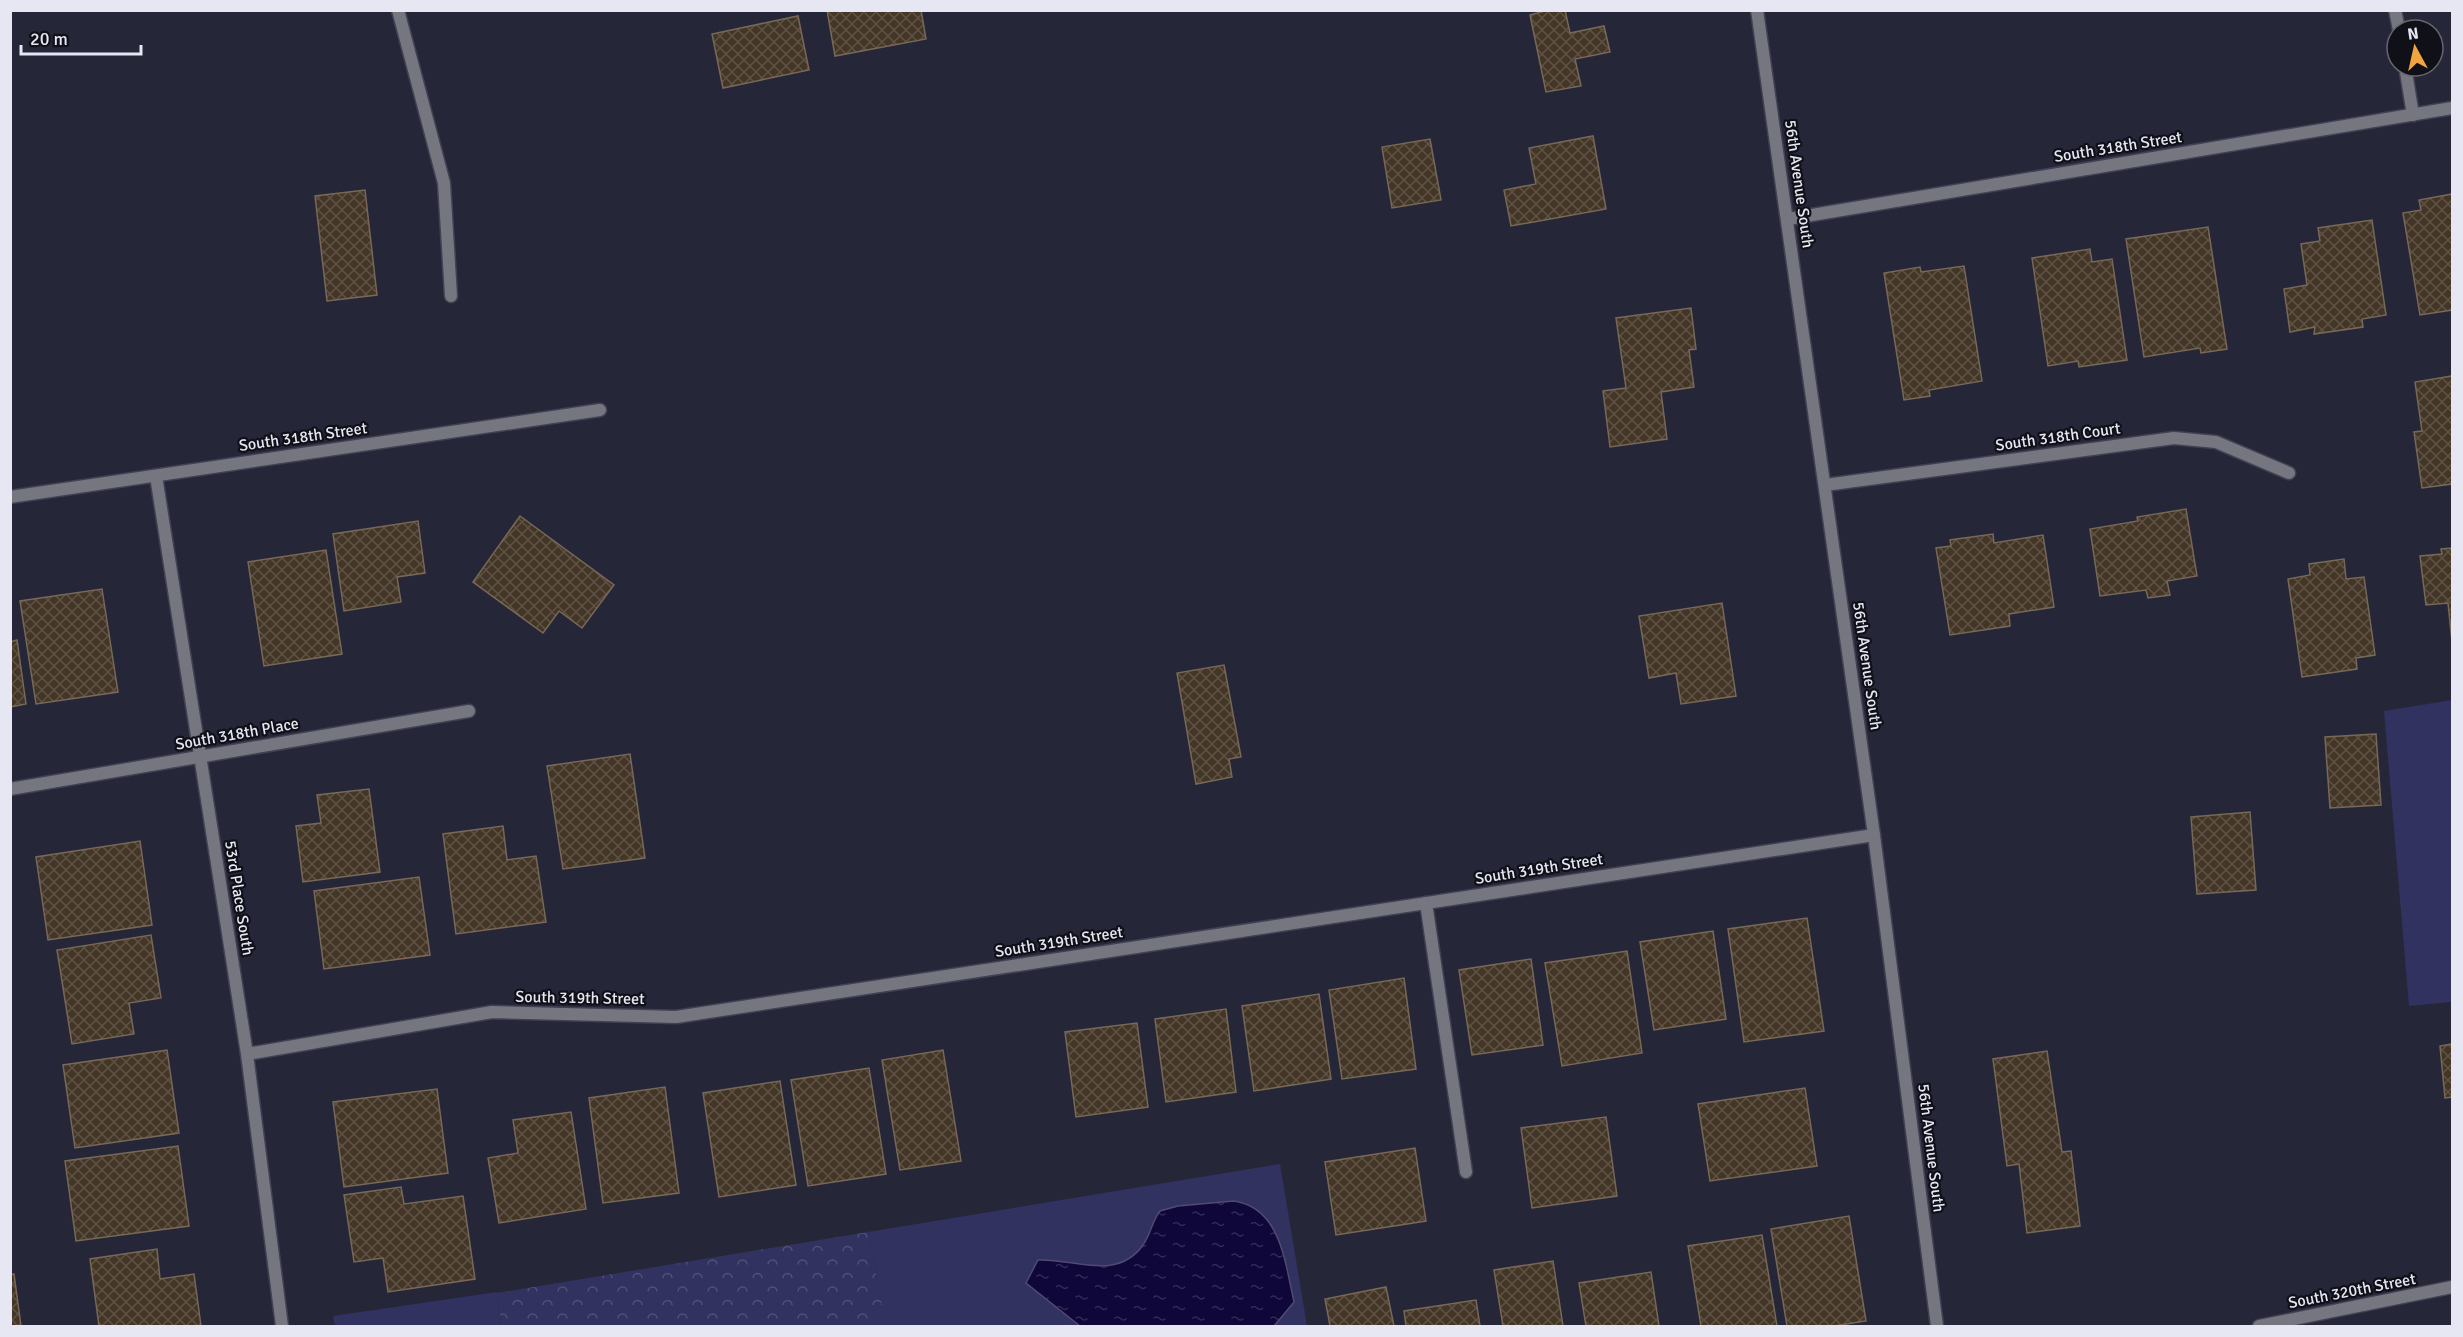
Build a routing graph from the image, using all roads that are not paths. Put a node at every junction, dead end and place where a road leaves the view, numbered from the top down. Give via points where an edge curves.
1 (398, 10) edge
2 (1757, 10) edge
3 (2407, 78) edge
4 (2452, 108) edge
5 (2413, 115) junction
6 (1788, 219) junction
7 (451, 296) dead end
8 (600, 410) dead end
9 (2289, 473) dead end
10 (156, 476) junction
11 (1825, 484) junction
12 (10, 497) edge
13 (469, 711) dead end
14 (200, 757) junction
15 (10, 789) edge
16 (1874, 836) junction
17 (1426, 903) junction
18 (247, 1054) junction
19 (1466, 1172) dead end
20 (2452, 1287) edge
21 (282, 1326) edge
22 (1937, 1326) edge
23 (2259, 1326) edge

1 - 7 street via 444,183
2 - 6 street, 56th Avenue South
3 - 5 street
4 - 5 street, South 318th Street
5 - 6 street, South 318th Street
6 - 11 street, 56th Avenue South
8 - 10 street, South 318th Street
9 - 11 street, South 318th Court via 2216,442 2174,438
10 - 12 street, South 318th Street
10 - 14 street, 53rd Place South
11 - 16 street, 56th Avenue South
13 - 14 street, South 318th Place
14 - 15 street, South 318th Place
14 - 18 street, 53rd Place South
16 - 17 street, South 319th Street
16 - 22 street, 56th Avenue South
17 - 18 street, South 319th Street via 676,1017 492,1012
17 - 19 street
18 - 21 street, 53rd Place South
20 - 23 street, South 320th Street

